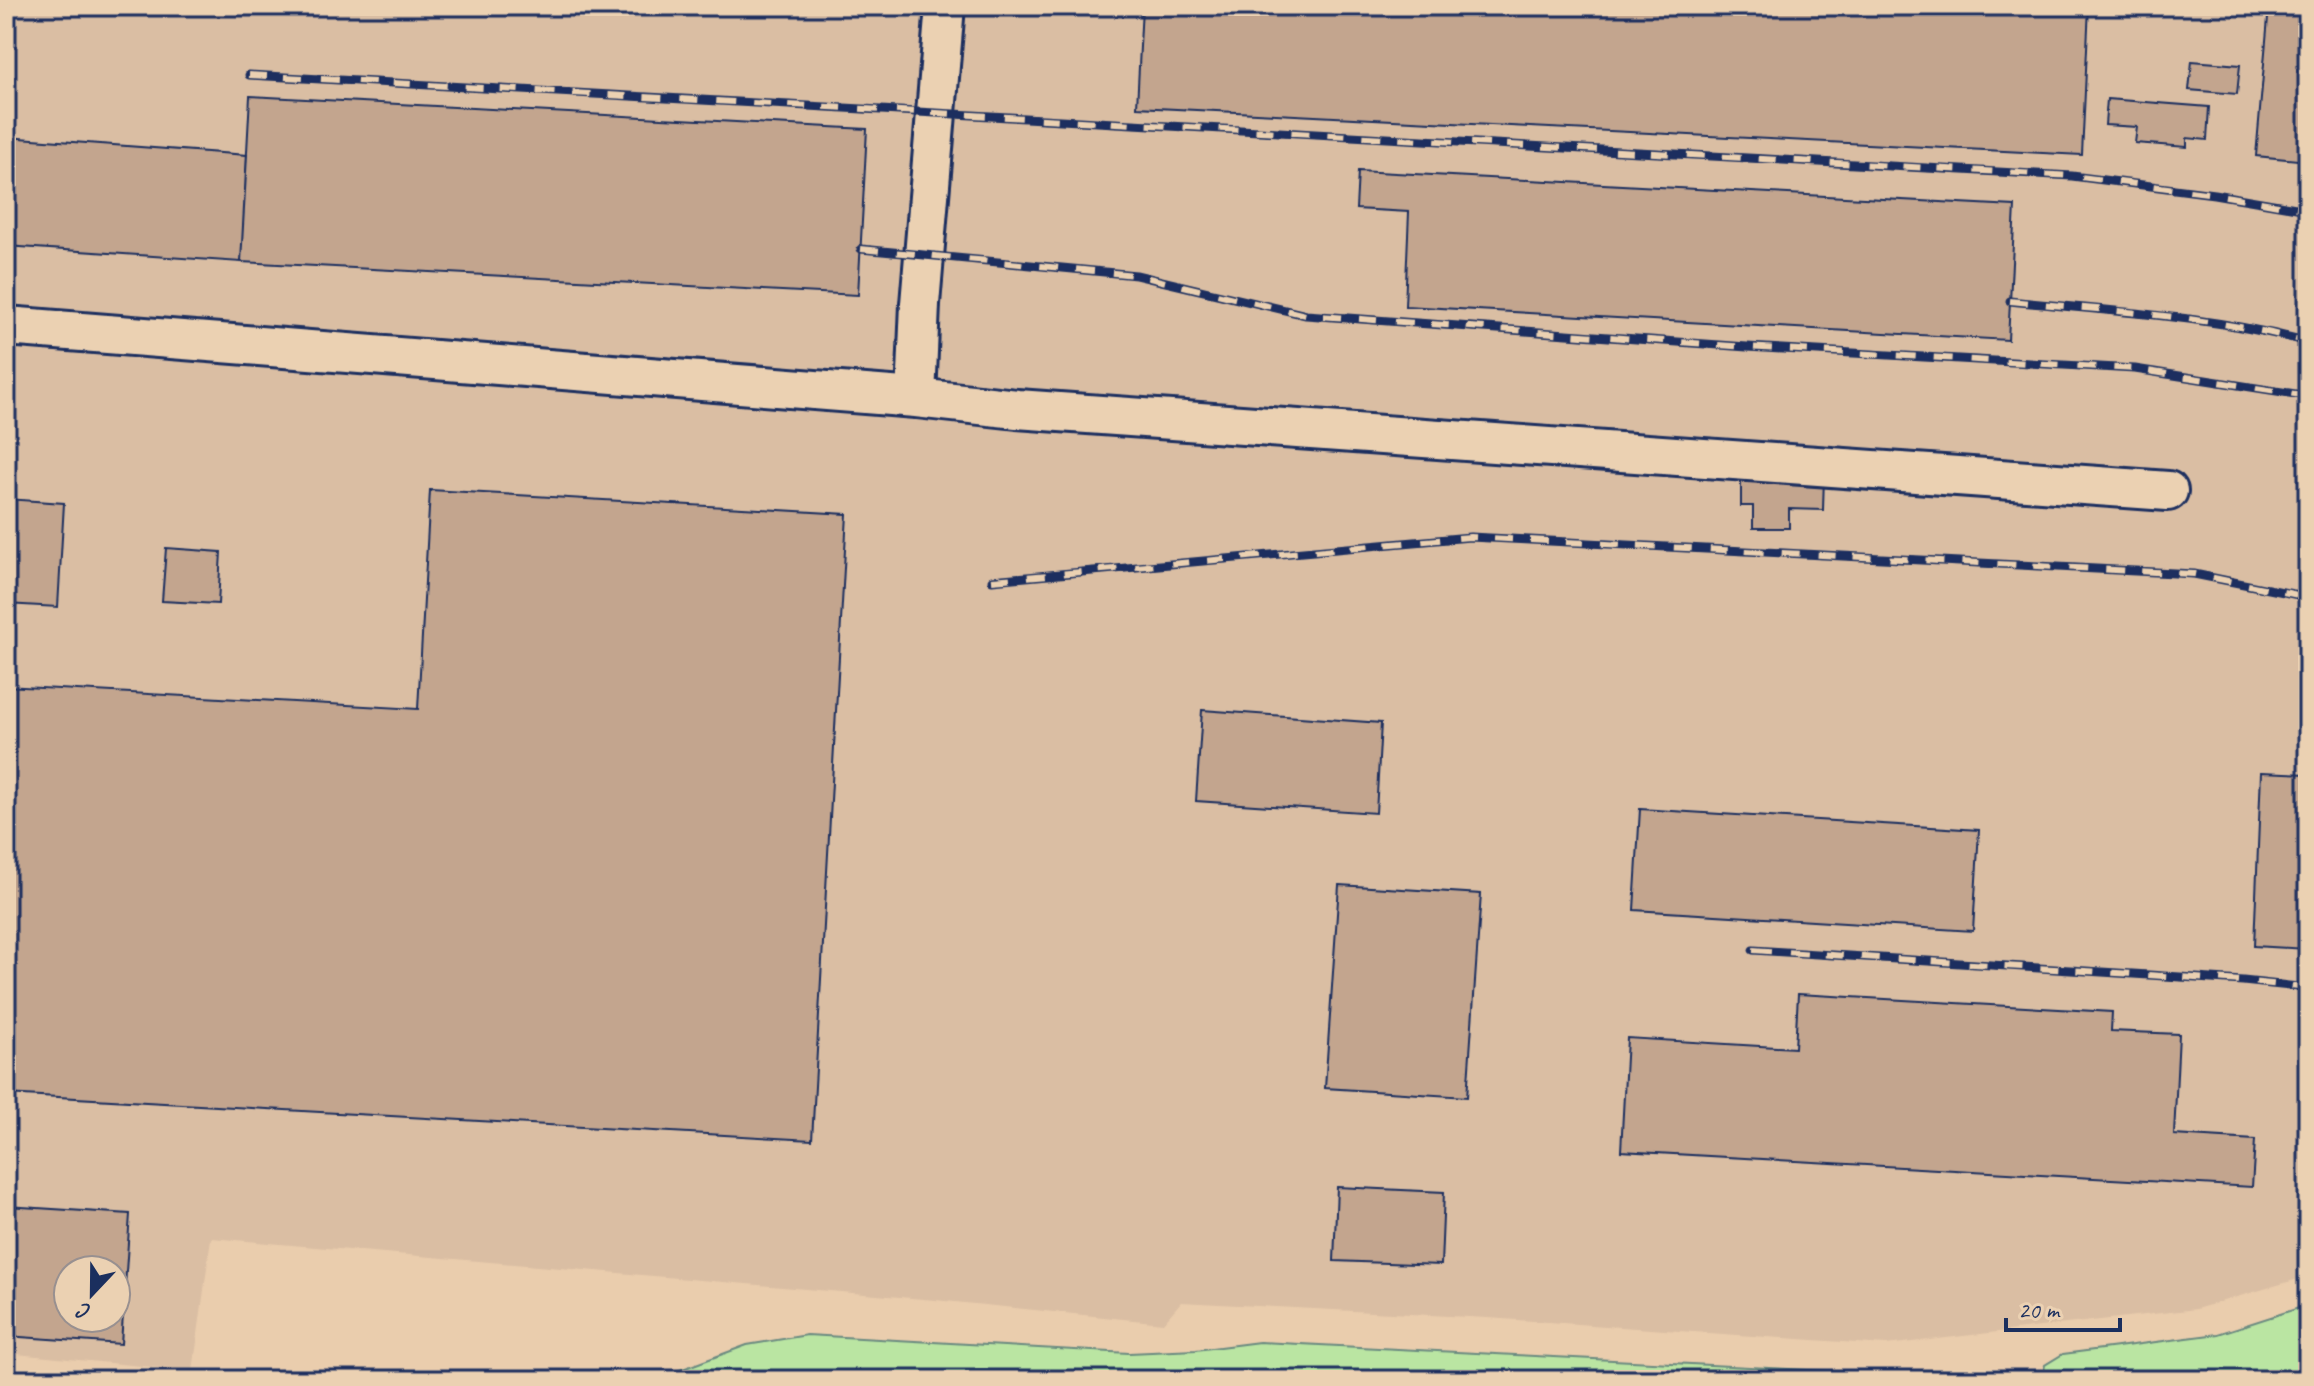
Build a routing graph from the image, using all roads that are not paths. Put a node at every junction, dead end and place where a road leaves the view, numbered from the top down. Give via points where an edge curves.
1 (945, 6) edge
2 (6, 326) edge
3 (916, 398) junction
4 (2168, 491) dead end

1 - 3 lane
2 - 3 lane
3 - 4 lane

